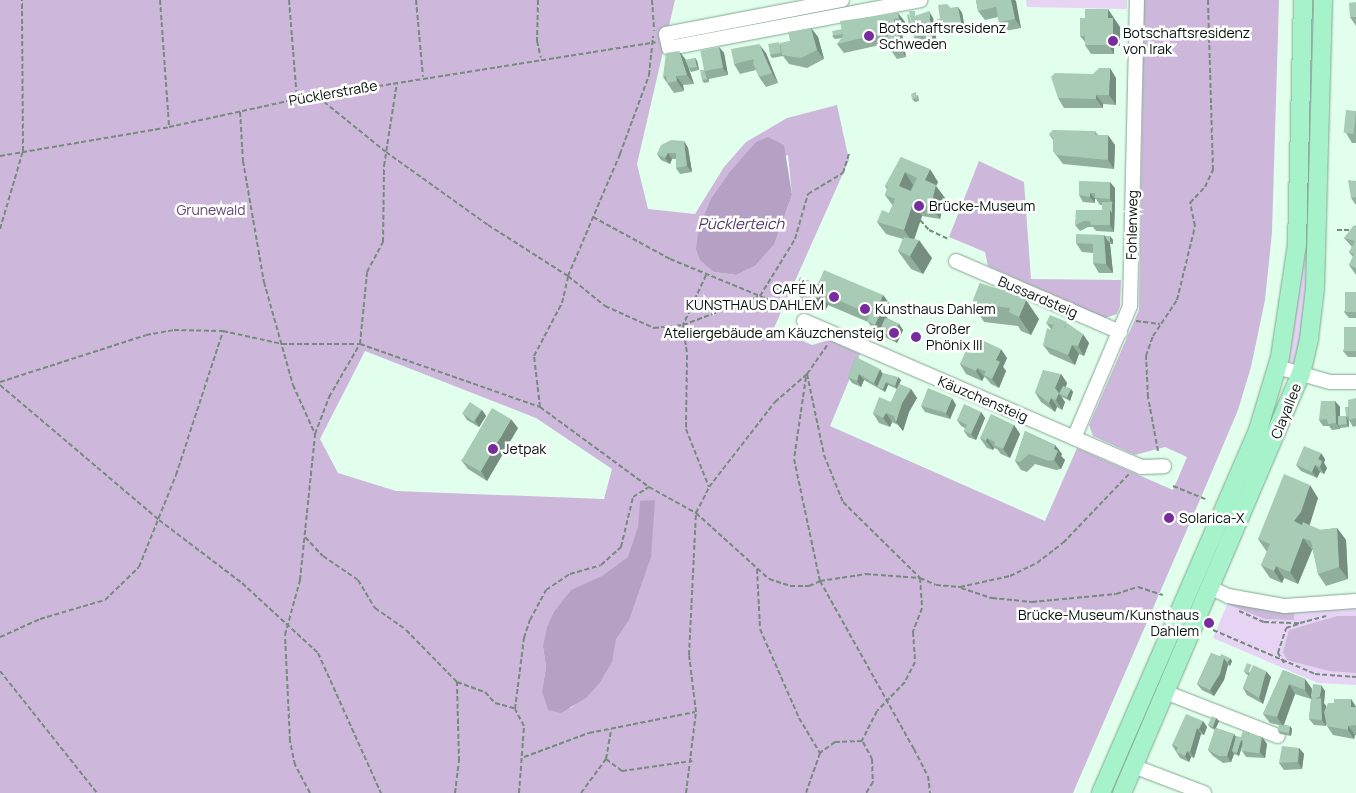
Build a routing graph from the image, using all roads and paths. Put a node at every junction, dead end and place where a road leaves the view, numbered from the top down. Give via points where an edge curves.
1 (22, 0) edge
2 (160, 0) edge
3 (289, 0) edge
4 (416, 0) edge
5 (538, 0) edge
6 (652, 0) edge
7 (842, 0) edge
8 (920, 0) edge
9 (1137, 0) edge
10 (1208, 0) edge
11 (1303, 0) edge
12 (1323, 0) edge
13 (779, 6) edge
14 (782, 26) junction
15 (667, 40) junction
16 (652, 42) junction
17 (541, 58) junction
18 (424, 77) junction
19 (396, 82) junction
20 (318, 96) junction
21 (297, 99) junction
22 (240, 112) junction
23 (169, 127) junction
24 (23, 151) junction
25 (386, 152) junction
26 (849, 153) dead end
27 (0, 156) edge
28 (593, 217) junction
29 (920, 220) dead end
30 (0, 228) edge
31 (1337, 230) dead end
32 (1356, 230) edge
33 (948, 239) dead end
34 (956, 261) dead end
35 (706, 275) junction
36 (568, 276) junction
37 (760, 296) junction
38 (793, 310) dead end
39 (1135, 320) dead end
40 (804, 321) dead end
41 (1160, 324) junction
42 (683, 325) junction
43 (223, 331) junction
44 (1120, 332) junction
45 (831, 340) dead end
46 (282, 344) junction
47 (360, 344) junction
48 (1277, 367) junction
49 (807, 374) junction
50 (1301, 374) junction
51 (1356, 382) edge
52 (0, 384) edge
53 (540, 407) junction
54 (315, 434) junction
55 (1074, 438) junction
56 (1158, 452) dead end
57 (1164, 466) dead end
58 (1132, 471) dead end
59 (1172, 486) dead end
60 (649, 487) junction
61 (709, 487) junction
62 (1205, 499) dead end
63 (696, 513) junction
64 (159, 520) junction
65 (304, 538) junction
66 (757, 569) junction
67 (920, 578) junction
68 (820, 581) junction
69 (960, 587) junction
70 (1210, 588) junction
71 (1163, 595) dead end
72 (1356, 600) edge
73 (1300, 623) dead end
74 (288, 626) junction
75 (1213, 630) dead end
76 (0, 637) edge
77 (1284, 663) junction
78 (0, 671) edge
79 (1356, 677) edge
80 (457, 682) junction
81 (1165, 692) junction
82 (888, 702) junction
83 (515, 709) junction
84 (696, 712) junction
85 (611, 730) junction
86 (1278, 736) edge
87 (862, 741) junction
88 (820, 752) junction
89 (524, 757) junction
90 (606, 759) junction
91 (692, 761) junction
92 (1133, 766) junction
93 (97, 793) edge
94 (310, 793) edge
95 (381, 793) edge
96 (455, 793) edge
97 (519, 793) edge
98 (581, 793) edge
99 (686, 793) edge
100 (806, 793) edge
101 (866, 793) edge
102 (930, 793) edge
103 (1101, 793) edge
104 (1122, 793) edge
105 (1204, 793) edge

1 - 24 path
2 - 23 path
3 - 21 path
4 - 18 path
5 - 17 path via 537,41
6 - 16 path
7 - 13 street
8 - 14 street
9 - 44 street, Fohlenweg via 1130,306
10 - 41 path via 1213,170 1205,187 1190,203 1195,226 1186,267 1177,300
11 - 48 main road, Clayallee via 1297,245 1290,305
12 - 50 main road, Clayallee via 1315,288
13 - 14 street
13 - 15 street via 666,34
14 - 15 street via 669,48
15 - 16 path, Pücklerstraße
16 - 17 path, Pücklerstraße
16 - 28 path via 649,75
17 - 18 path, Pücklerstraße
18 - 19 path, Pücklerstraße
19 - 20 path, Pücklerstraße
19 - 25 path
20 - 21 path, Pücklerstraße
20 - 25 path
21 - 22 path, Pücklerstraße
22 - 23 path, Pücklerstraße
22 - 46 path via 243,161 257,249
23 - 24 path, Pücklerstraße
24 - 27 path, Pücklerstraße
24 - 30 path
25 - 36 path via 488,225
25 - 47 path via 383,242 367,272
26 - 37 path via 843,173 808,194 796,239
28 - 35 path
28 - 36 path
29 - 33 path via 930,230
31 - 32 path
34 - 44 street, Bussardsteig
35 - 37 path
35 - 42 path
36 - 42 path via 605,306 654,328
36 - 53 path via 562,303 534,356
37 - 38 path
37 - 42 path
39 - 41 path
40 - 55 street, Käuzchensteig
41 - 56 path via 1146,356 1148,397
42 - 61 path via 687,355 686,429
43 - 46 path
43 - 52 path via 174,330 146,335
43 - 64 path
44 - 55 street, Fohlenweg
45 - 49 path
46 - 47 path
46 - 54 path via 293,385
47 - 53 path
47 - 54 path via 329,397
48 - 50 street
48 - 103 main road, Clayallee via 1258,430
49 - 61 path via 776,402
49 - 67 path via 824,455 843,502
49 - 68 path via 794,459
50 - 51 street via 1330,382
50 - 70 main road, Clayallee
52 - 64 path
53 - 60 path
54 - 65 path
55 - 57 street, Käuzchensteig via 1141,467
58 - 69 path via 1063,543 1037,563 1010,576
59 - 62 path
60 - 63 path
60 - 83 path via 632,497 621,547 601,564 570,574 541,597 524,638
61 - 63 path
63 - 66 path
63 - 84 path via 689,655
64 - 74 path via 242,584
64 - 76 path via 139,566 105,600 40,619
65 - 74 path via 300,580
65 - 80 path via 323,556 358,580 375,608 406,630
66 - 68 path via 769,579 790,586 809,586
66 - 88 path via 760,629 799,718
67 - 68 path via 866,574
67 - 69 path
67 - 82 path via 922,608 914,632 915,662 905,682
68 - 82 path
69 - 71 path via 992,598 1032,602 1116,594 1138,587
70 - 72 street via 1228,596 1285,606
70 - 81 main road, Clayallee
73 - 77 path via 1286,628 1278,653
74 - 94 path via 290,742 295,765
74 - 95 path via 318,653
75 - 77 path
77 - 79 path via 1315,674
78 - 93 path
80 - 83 path via 485,692 495,704
80 - 96 path via 459,762
81 - 86 street
81 - 92 main road, Clayallee
82 - 87 path via 877,711
82 - 102 path via 928,776
83 - 89 path via 524,726
84 - 85 path
84 - 91 path
85 - 89 path via 589,733
85 - 90 path
87 - 88 path via 835,742
87 - 101 path via 872,759 873,782
88 - 100 path
89 - 97 path
90 - 91 path via 622,771
90 - 98 path
91 - 99 path
92 - 104 main road, Clayallee
92 - 105 street

